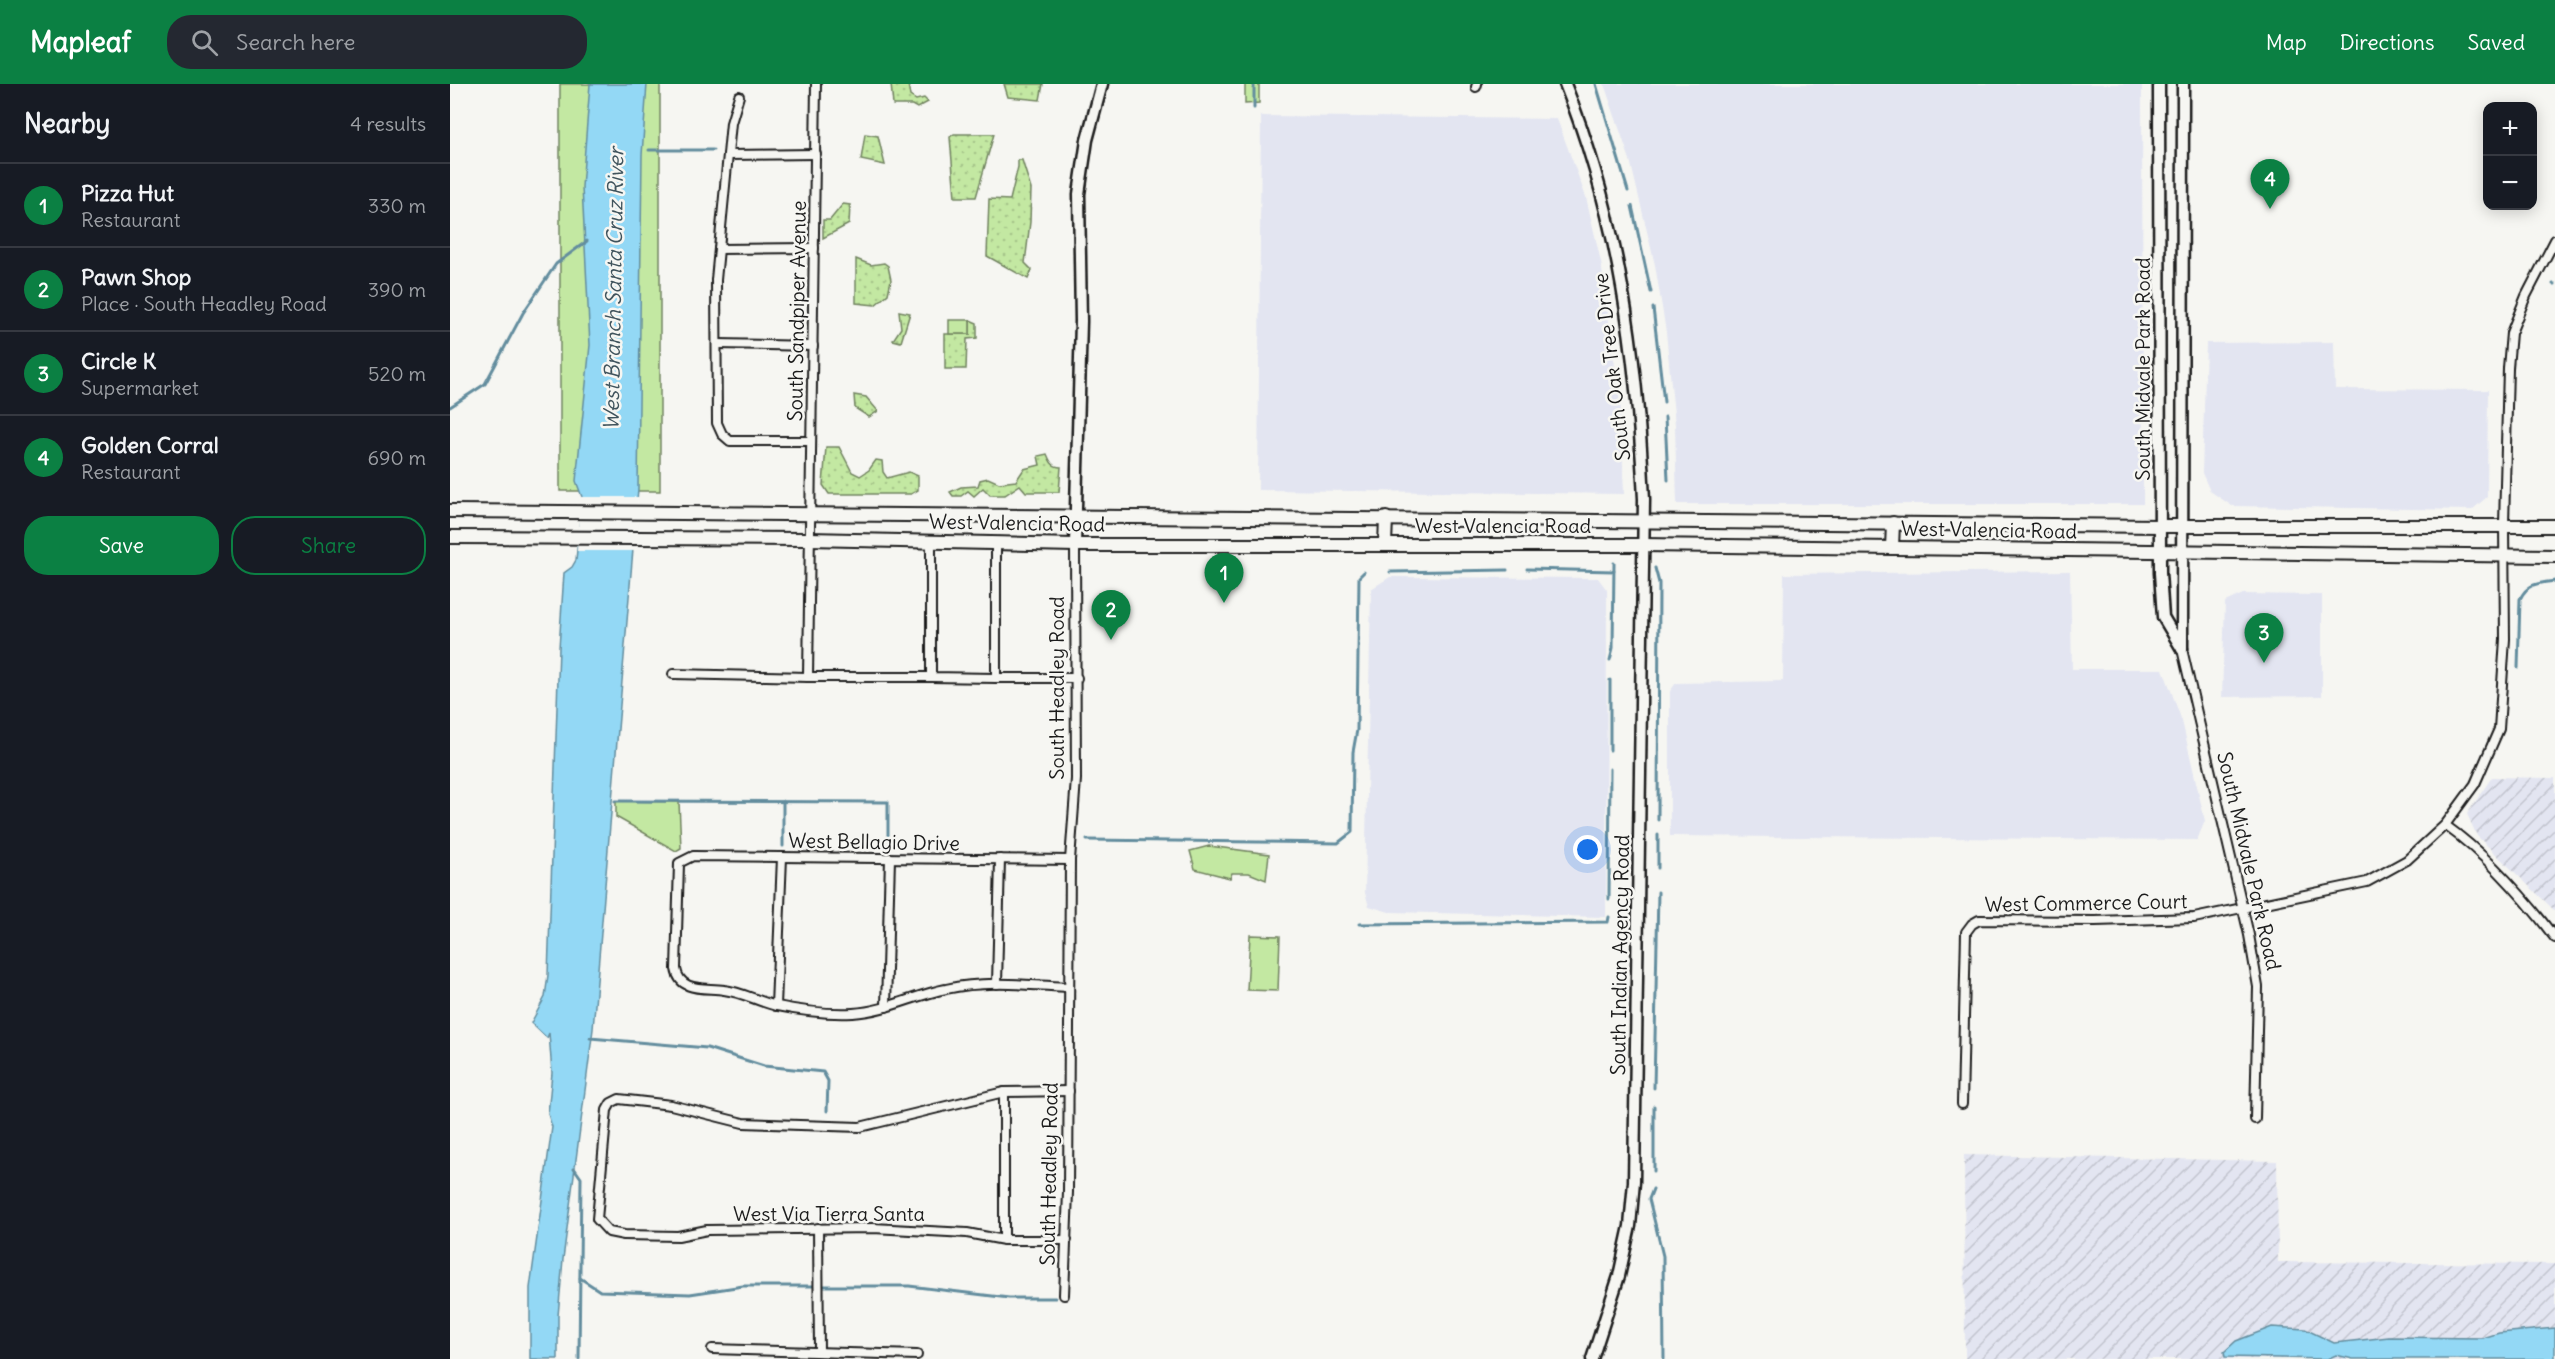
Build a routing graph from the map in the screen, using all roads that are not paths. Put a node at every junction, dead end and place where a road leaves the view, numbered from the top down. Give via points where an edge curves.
1 (816, 84) edge
2 (1102, 84) edge
3 (1565, 84) edge
4 (2159, 84) edge
5 (2184, 84) edge
6 (740, 96) dead end
7 (816, 154) junction
8 (728, 155) junction
9 (2555, 240) edge
10 (814, 248) junction
11 (719, 249) junction
12 (718, 344) junction
13 (813, 346) junction
14 (810, 441) junction
15 (450, 511) edge
16 (812, 513) junction
17 (1076, 516) junction
18 (1386, 518) junction
19 (1642, 520) junction
20 (1893, 523) junction
21 (2504, 525) junction
22 (2161, 526) junction
23 (2184, 526) junction
24 (2555, 526) edge
25 (450, 537) edge
26 (808, 539) junction
27 (932, 542) junction
28 (996, 543) junction
29 (1075, 544) junction
30 (1385, 545) junction
31 (1642, 545) junction
32 (1893, 548) junction
33 (2161, 552) junction
34 (2184, 552) junction
35 (2504, 556) junction
36 (2555, 556) edge
37 (2182, 649) junction
38 (673, 674) dead end
39 (808, 676) junction
40 (931, 677) junction
41 (996, 678) junction
42 (1077, 678) junction
43 (2445, 825) junction
44 (782, 857) junction
45 (890, 858) junction
46 (1000, 859) junction
47 (1070, 860) junction
48 (2242, 908) junction
49 (2555, 938) edge
50 (997, 984) junction
51 (1068, 987) junction
52 (776, 1006) junction
53 (886, 1007) junction
54 (1069, 1091) junction
55 (1004, 1092) junction
56 (1962, 1104) dead end
57 (2255, 1119) dead end
58 (818, 1228) junction
59 (1005, 1240) junction
60 (1067, 1240) junction
61 (1064, 1295) dead end
62 (712, 1348) dead end
63 (819, 1352) junction
64 (917, 1355) dead end
65 (1592, 1359) edge

1 - 7 street, South Sandpiper Avenue
2 - 17 street, South Headley Road via 1087,140 1079,194 1081,321
3 - 19 street, South Oak Tree Drive via 1605,205 1627,305 1640,414
4 - 22 street, South Midvale Park Road
5 - 23 street, South Midvale Park Road
6 - 8 street via 734,108
7 - 8 street
7 - 10 street, South Sandpiper Avenue
8 - 11 street
9 - 21 street, West Commerce Court via 2511,333
10 - 11 street
10 - 13 street, South Sandpiper Avenue
11 - 12 street
12 - 13 street
12 - 14 street via 719,437 733,441
13 - 14 street, South Sandpiper Avenue
14 - 16 street, South Sandpiper Avenue
15 - 16 main road, West Valencia Road
16 - 17 main road, West Valencia Road
16 - 26 street, South Sandpiper Avenue
17 - 18 main road, West Valencia Road
17 - 29 street, South Headley Road
18 - 19 main road, West Valencia Road
18 - 30 main road
19 - 20 main road, West Valencia Road
19 - 31 street, South Oak Tree Drive
20 - 22 main road, West Valencia Road
20 - 32 main road
21 - 23 main road, West Valencia Road
21 - 24 main road, West Valencia Road
21 - 35 street, West Commerce Court
22 - 23 main road, West Valencia Road
22 - 33 street, South Midvale Park Road
23 - 34 street, South Midvale Park Road
25 - 26 main road, West Valencia Road
26 - 27 main road, West Valencia Road
26 - 39 street, South Sandpiper Avenue
27 - 28 main road, West Valencia Road
27 - 40 street
28 - 29 main road, West Valencia Road
28 - 41 street
29 - 30 main road, West Valencia Road
29 - 42 street, South Headley Road
30 - 31 main road, West Valencia Road
31 - 32 main road, West Valencia Road
31 - 65 street, South Indian Agency Road via 1634,1182 1619,1276
32 - 33 main road, West Valencia Road
33 - 34 main road, West Valencia Road
33 - 37 street, South Midvale Park Road via 2163,617
34 - 35 main road, West Valencia Road
34 - 37 street, South Midvale Park Road
35 - 36 main road, West Valencia Road
35 - 43 street, West Commerce Court via 2505,639 2499,729 2475,784
37 - 48 street, South Midvale Park Road
38 - 39 street
39 - 40 street
40 - 41 street
41 - 42 street
42 - 47 street, South Headley Road
43 - 48 street, West Commerce Court via 2408,860 2367,882
43 - 49 street via 2499,871
44 - 45 street, West Bellagio Drive
44 - 52 street
44 - 52 street, West Bellagio Drive via 693,856 679,863 677,977 687,986 727,990
45 - 46 street, West Bellagio Drive
45 - 53 street
46 - 47 street, West Bellagio Drive
46 - 50 street
47 - 51 street, South Headley Road
48 - 56 street, West Commerce Court via 2194,918 1979,920 1972,924 1966,932
48 - 57 street, South Midvale Park Road via 2258,987
50 - 51 street
50 - 53 street via 946,988
51 - 54 street, South Headley Road
52 - 53 street via 854,1013
54 - 55 street
54 - 60 street, South Headley Road
55 - 58 street, West Via Tierra Santa via 860,1127 743,1123 671,1106 619,1100 611,1103 607,1110 597,1219 609,1232 678,1236 706,1230
55 - 59 street
58 - 59 street, West Via Tierra Santa via 967,1233
58 - 63 street
59 - 60 street, West Via Tierra Santa
60 - 61 street, South Headley Road
62 - 63 street
63 - 64 street

